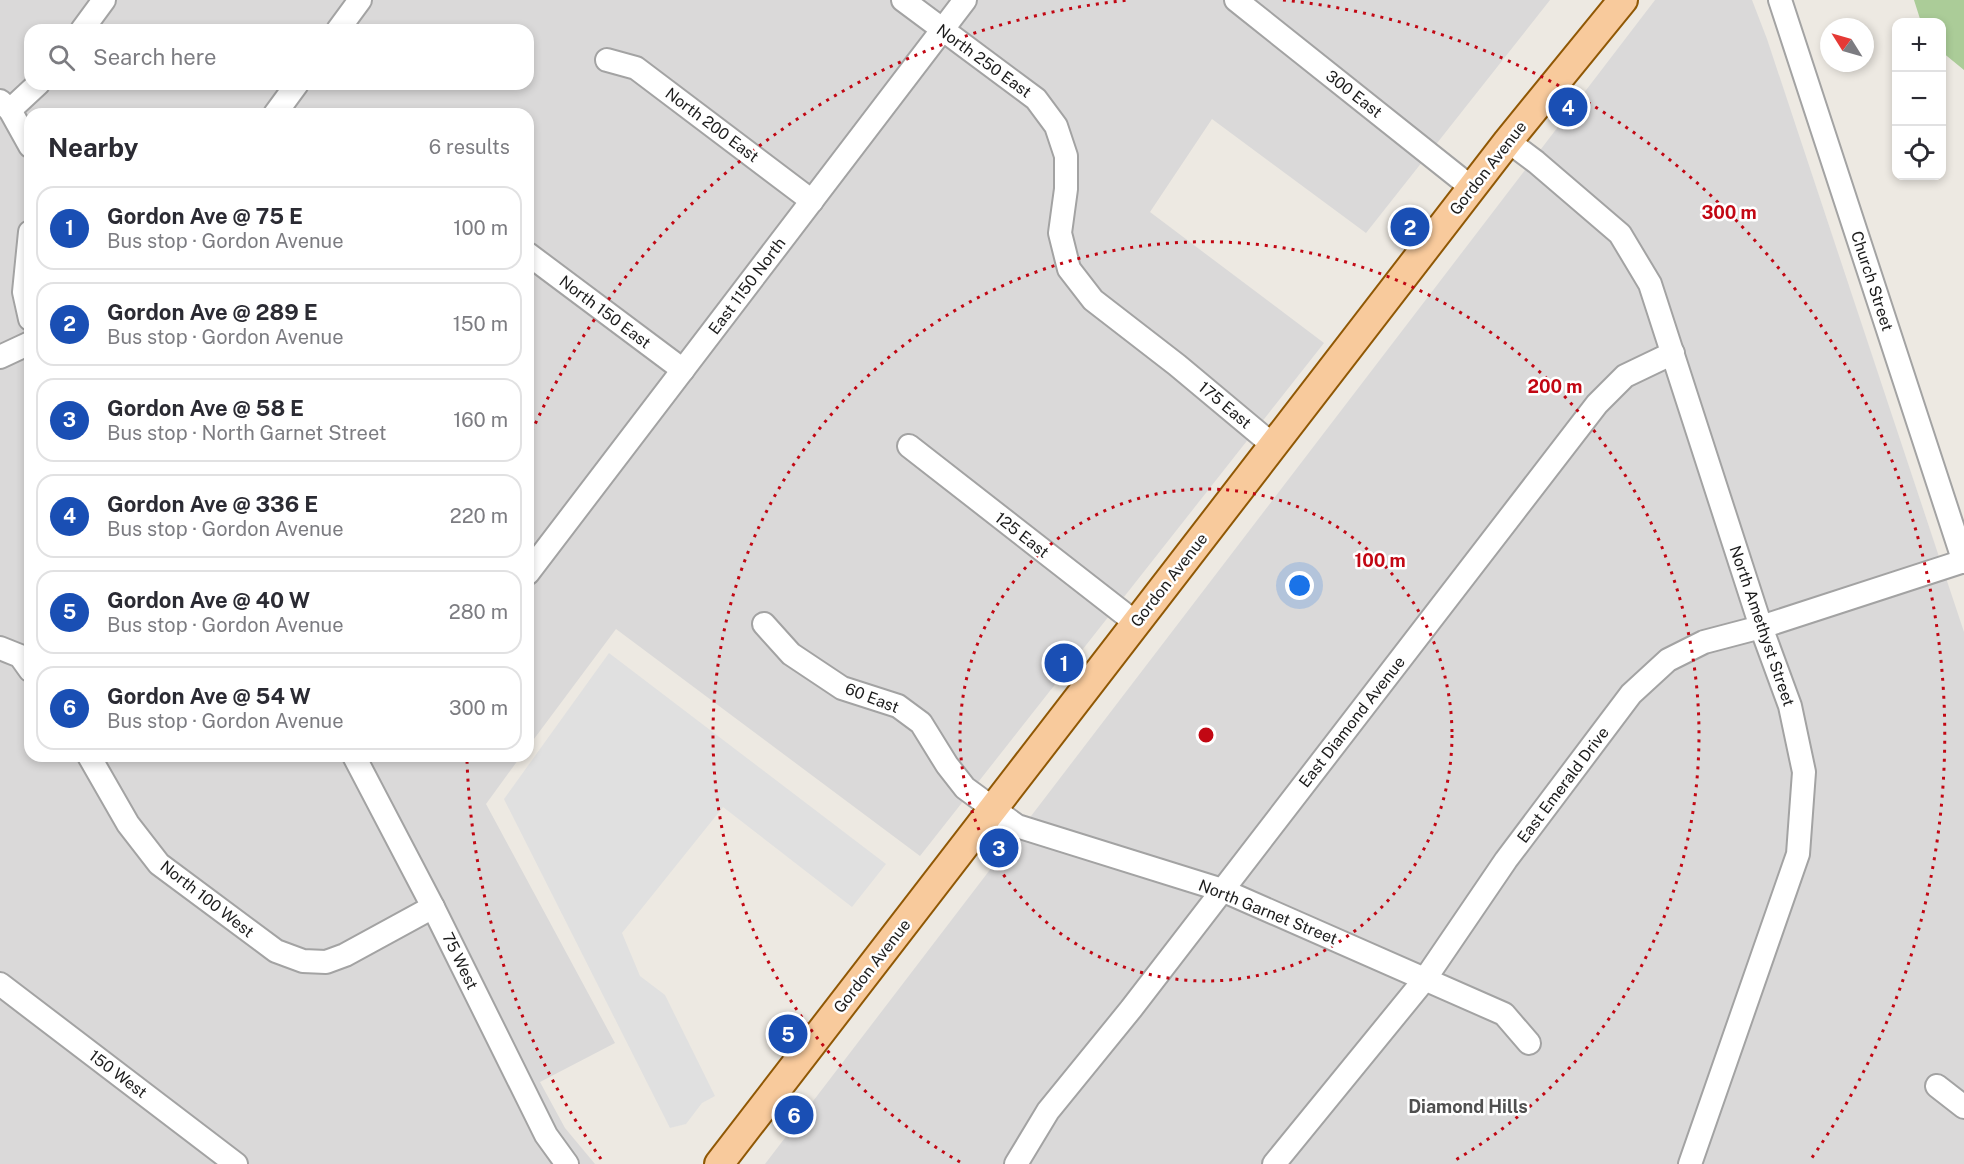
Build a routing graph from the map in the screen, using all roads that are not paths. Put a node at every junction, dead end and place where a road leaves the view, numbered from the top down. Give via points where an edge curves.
1 (104, 0) edge
2 (360, 0) edge
3 (903, 0) edge
4 (965, 0) edge
5 (1236, 0) edge
6 (1623, 0) edge
7 (1780, 0) edge
8 (86, 24) edge
9 (342, 24) edge
10 (942, 30) junction
11 (607, 60) dead end
12 (29, 90) edge
13 (293, 90) edge
14 (5, 105) edge
15 (279, 108) edge
16 (24, 136) edge
17 (1508, 141) junction
18 (1473, 188) junction
19 (812, 201) junction
20 (534, 258) edge
21 (24, 346) edge
22 (1673, 353) junction
23 (0, 357) edge
24 (1176, 365) joint
25 (683, 370) junction
26 (909, 446) dead end
27 (1274, 446) junction
28 (1964, 562) edge
29 (534, 565) edge
30 (1136, 623) junction
31 (764, 624) dead end
32 (1761, 627) junction
33 (0, 648) edge
34 (24, 662) edge
35 (92, 762) edge
36 (362, 762) edge
37 (993, 809) junction
38 (1222, 890) junction
39 (433, 907) junction
40 (1425, 979) junction
41 (0, 984) edge
42 (1530, 1043) dead end
43 (1937, 1086) dead end
44 (1964, 1107) edge
45 (236, 1164) edge
46 (567, 1164) edge
47 (719, 1164) edge
48 (1016, 1164) edge
49 (1274, 1164) edge
50 (1690, 1164) edge

1 - 8 street
2 - 9 street
3 - 10 street, North 250 East
4 - 10 street, East 1150 North
5 - 18 street, 300 East
6 - 17 main road, Gordon Avenue
7 - 28 street, Church Street
10 - 19 street, East 1150 North
10 - 24 street, North 250 East via 1036,99 1056,126 1066,156 1060,233 1069,269 1093,300
11 - 19 street, North 200 East via 636,68
12 - 14 street
13 - 15 street
14 - 16 street
17 - 18 main road, Gordon Avenue
17 - 22 street, North Amethyst Street via 1620,234 1650,284
18 - 27 main road, Gordon Avenue
19 - 25 street, East 1150 North
20 - 25 street, North 150 East
21 - 23 street
22 - 32 street, North Amethyst Street
22 - 38 street, East Diamond Avenue via 1625,376 1597,404
24 - 27 street, 175 East
25 - 29 street, East 1150 North
26 - 30 street, 125 East
27 - 30 main road, Gordon Avenue
28 - 32 street, East Emerald Drive
30 - 37 main road, Gordon Avenue
31 - 37 street, 60 East via 790,654 842,687 898,706 921,723 965,788
32 - 40 street, East Emerald Drive via 1704,642 1668,660 1631,694 1506,860
32 - 50 street, North Amethyst Street via 1790,706 1804,772 1798,854
33 - 34 street
35 - 39 street, North 100 West via 128,824 159,864 276,951 303,961 326,962
36 - 39 street, 75 West
37 - 38 street, North Garnet Street via 1017,826
37 - 47 main road, Gordon Avenue
38 - 40 street, North Garnet Street
38 - 48 street, East Diamond Avenue via 1048,1111
39 - 46 street, 75 West via 546,1135
40 - 42 street, North Garnet Street via 1504,1014
40 - 49 street, East Emerald Drive
41 - 45 street, 150 West
43 - 44 street

